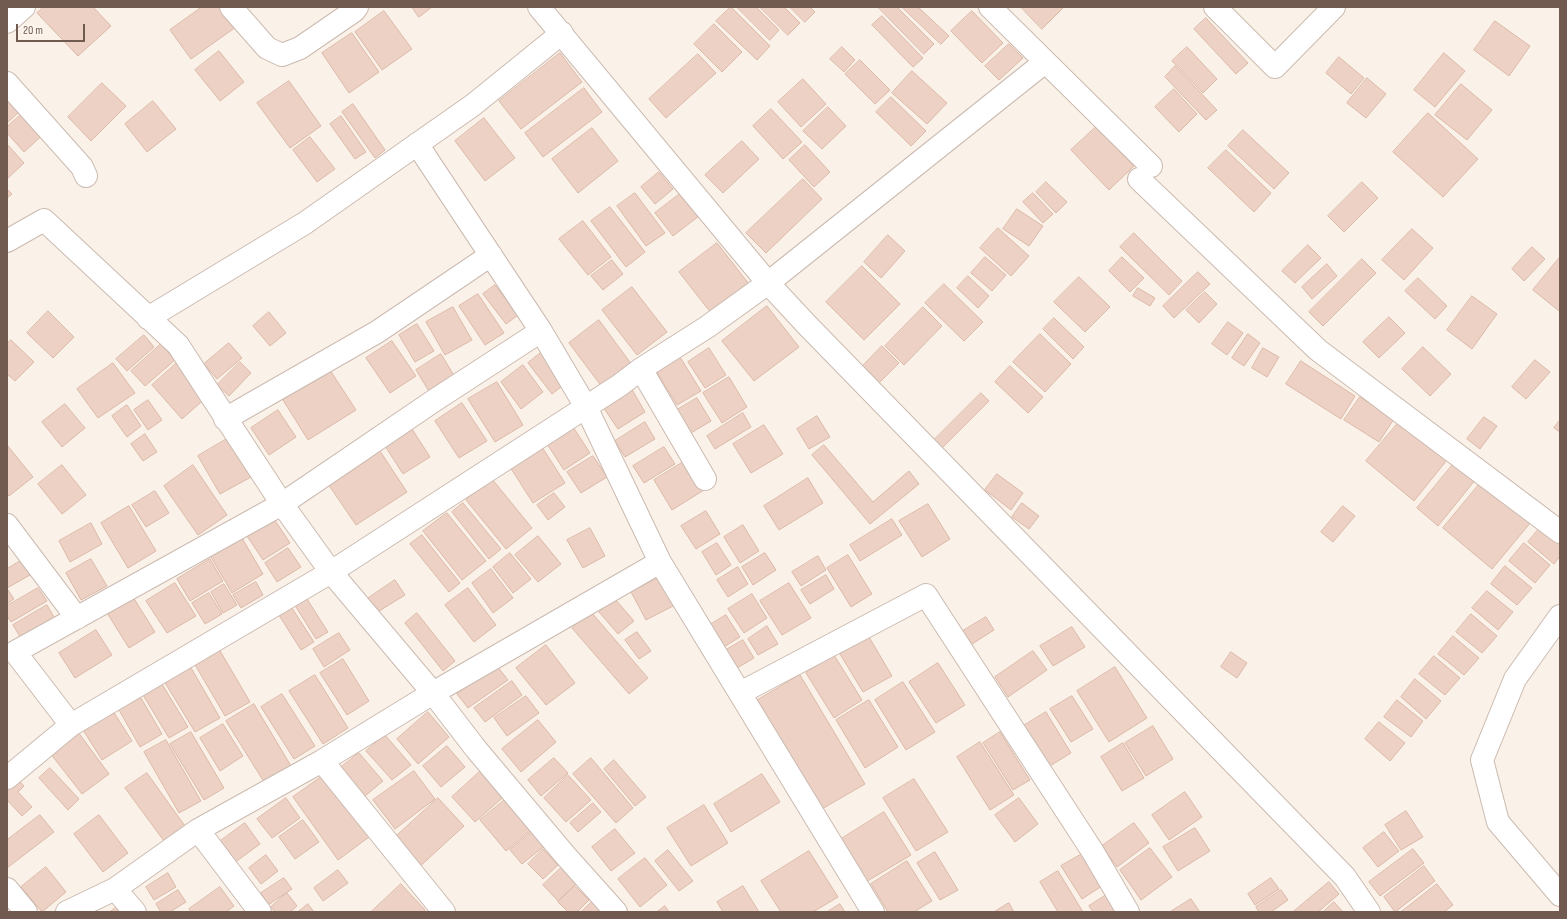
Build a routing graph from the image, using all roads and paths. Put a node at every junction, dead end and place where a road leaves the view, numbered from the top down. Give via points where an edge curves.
1 (24, 7) edge
2 (231, 7) edge
3 (356, 7) edge
4 (539, 7) edge
5 (990, 7) edge
6 (1215, 7) edge
7 (1334, 7) edge
8 (7, 22) edge
9 (562, 33) junction
10 (1045, 62) junction
11 (7, 83) edge
12 (417, 144) junction
13 (86, 176) dead end
14 (7, 241) edge
15 (491, 255) junction
16 (768, 282) junction
17 (148, 318) junction
18 (541, 332) junction
19 (641, 369) junction
20 (586, 407) junction
21 (225, 419) junction
22 (705, 479) dead end
23 (282, 504) junction
24 (7, 524) edge
25 (1560, 532) edge
26 (660, 562) junction
27 (331, 572) junction
28 (1560, 616) edge
29 (77, 618) junction
30 (433, 693) junction
31 (740, 693) junction
32 (71, 725) junction
33 (322, 761) junction
34 (7, 778) edge
35 (198, 830) junction
36 (7, 888) edge
37 (115, 889) junction
38 (1560, 895) edge
39 (26, 912) edge
40 (67, 912) edge
41 (135, 912) edge
42 (260, 912) edge
43 (444, 912) edge
44 (616, 912) edge
45 (873, 912) edge
46 (1128, 912) edge
47 (1370, 912) edge

1 - 8 street
2 - 3 street via 266,48 282,55 300,48 354,11
4 - 9 street
5 - 10 street
6 - 7 street via 1275,68
9 - 12 street via 473,105
9 - 16 street
10 - 16 street
10 - 25 street via 1145,172 1318,350
11 - 13 street via 82,167
12 - 15 street
12 - 17 street via 305,223
14 - 17 street via 44,220
15 - 18 street
15 - 21 street via 377,332
16 - 19 street via 707,327
16 - 47 street via 1345,877
17 - 21 street via 178,345
18 - 20 street
18 - 23 street
19 - 20 street
19 - 22 street
20 - 26 street
20 - 27 street
21 - 23 street
23 - 27 street
23 - 29 street
24 - 29 street
26 - 30 street
26 - 31 street
27 - 30 street
27 - 32 street
28 - 38 street via 1515,679 1482,760 1498,822
29 - 32 street via 15,652
30 - 33 street
30 - 44 street via 565,855
31 - 45 street
31 - 46 street via 926,595 1093,852
32 - 34 street
33 - 35 street
33 - 43 street
35 - 37 street
35 - 42 street
36 - 39 street
37 - 40 street
37 - 41 street

